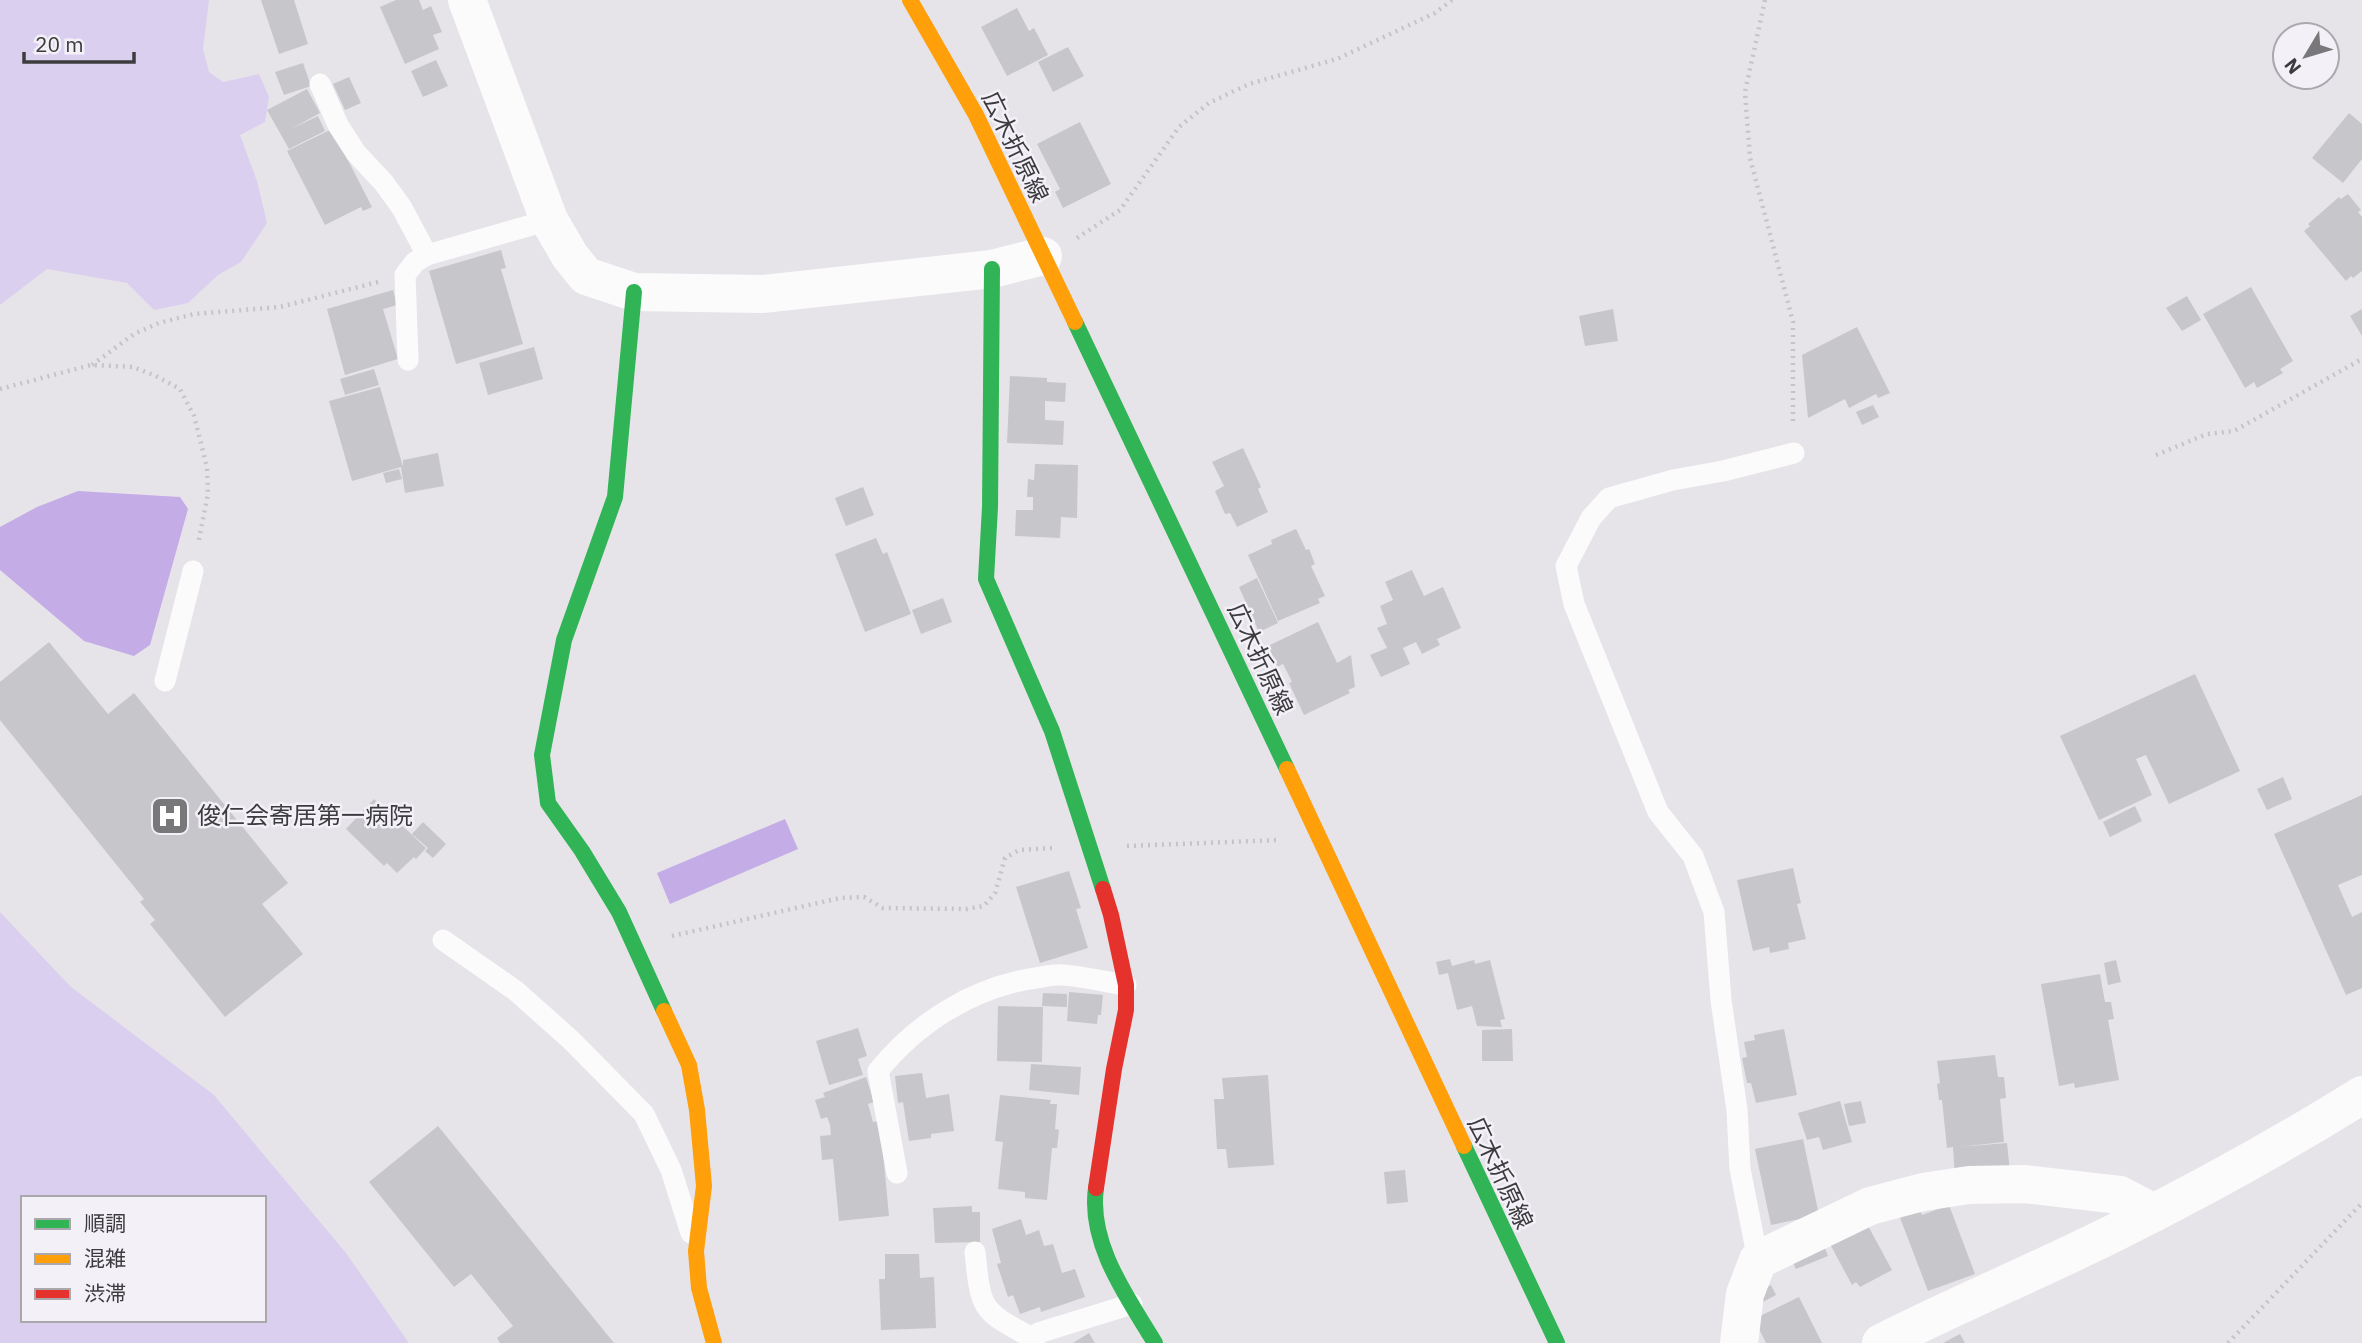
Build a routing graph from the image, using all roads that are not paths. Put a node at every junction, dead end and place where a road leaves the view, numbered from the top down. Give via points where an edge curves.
1 (467, 0) edge
2 (910, 0) edge
3 (320, 84) dead end
4 (549, 220) junction
5 (427, 255) junction
6 (1042, 256) junction
7 (992, 268) junction
8 (634, 292) junction
9 (408, 360) dead end
10 (1794, 453) road end
11 (193, 571) road end
12 (164, 681) dead end
13 (443, 940) dead end
14 (1126, 985) junction
15 (2362, 1096) edge
16 (897, 1173) dead end
17 (2154, 1213) junction
18 (696, 1251) junction
19 (975, 1252) dead end
20 (1758, 1260) junction
21 (1132, 1304) junction
22 (1033, 1341) edge
23 (714, 1343) edge
24 (1155, 1343) edge
25 (1557, 1343) edge
26 (1739, 1343) edge
27 (1881, 1343) edge

1 - 4 street
2 - 6 street, 広木折原線 via 976,115
3 - 5 lane via 338,125 402,208
4 - 5 lane
4 - 8 street via 586,276
5 - 9 lane via 405,275
6 - 7 street
6 - 25 street, 広木折原線
7 - 8 street via 762,294
7 - 14 street via 986,579 1052,731 1111,915
8 - 18 street via 615,497 564,640 542,755 548,803 619,912 689,1065 704,1186
10 - 20 lane via 1609,498 1591,518 1566,566 1574,604 1658,811 1693,856 1714,912 1740,1169
11 - 12 lane
13 - 18 lane via 525,999 644,1114 671,1170
14 - 16 lane via 1060,974 1013,981 930,1021 878,1071
14 - 21 street via 1126,1010 1095,1197 1101,1241
15 - 17 street via 2283,1145
17 - 20 street via 2120,1195 2024,1184 1969,1185 1870,1206
17 - 27 street
18 - 23 street via 699,1288
19 - 22 lane via 979,1292 986,1310
20 - 26 street via 1745,1294
21 - 22 lane via 1038,1333
21 - 24 street

